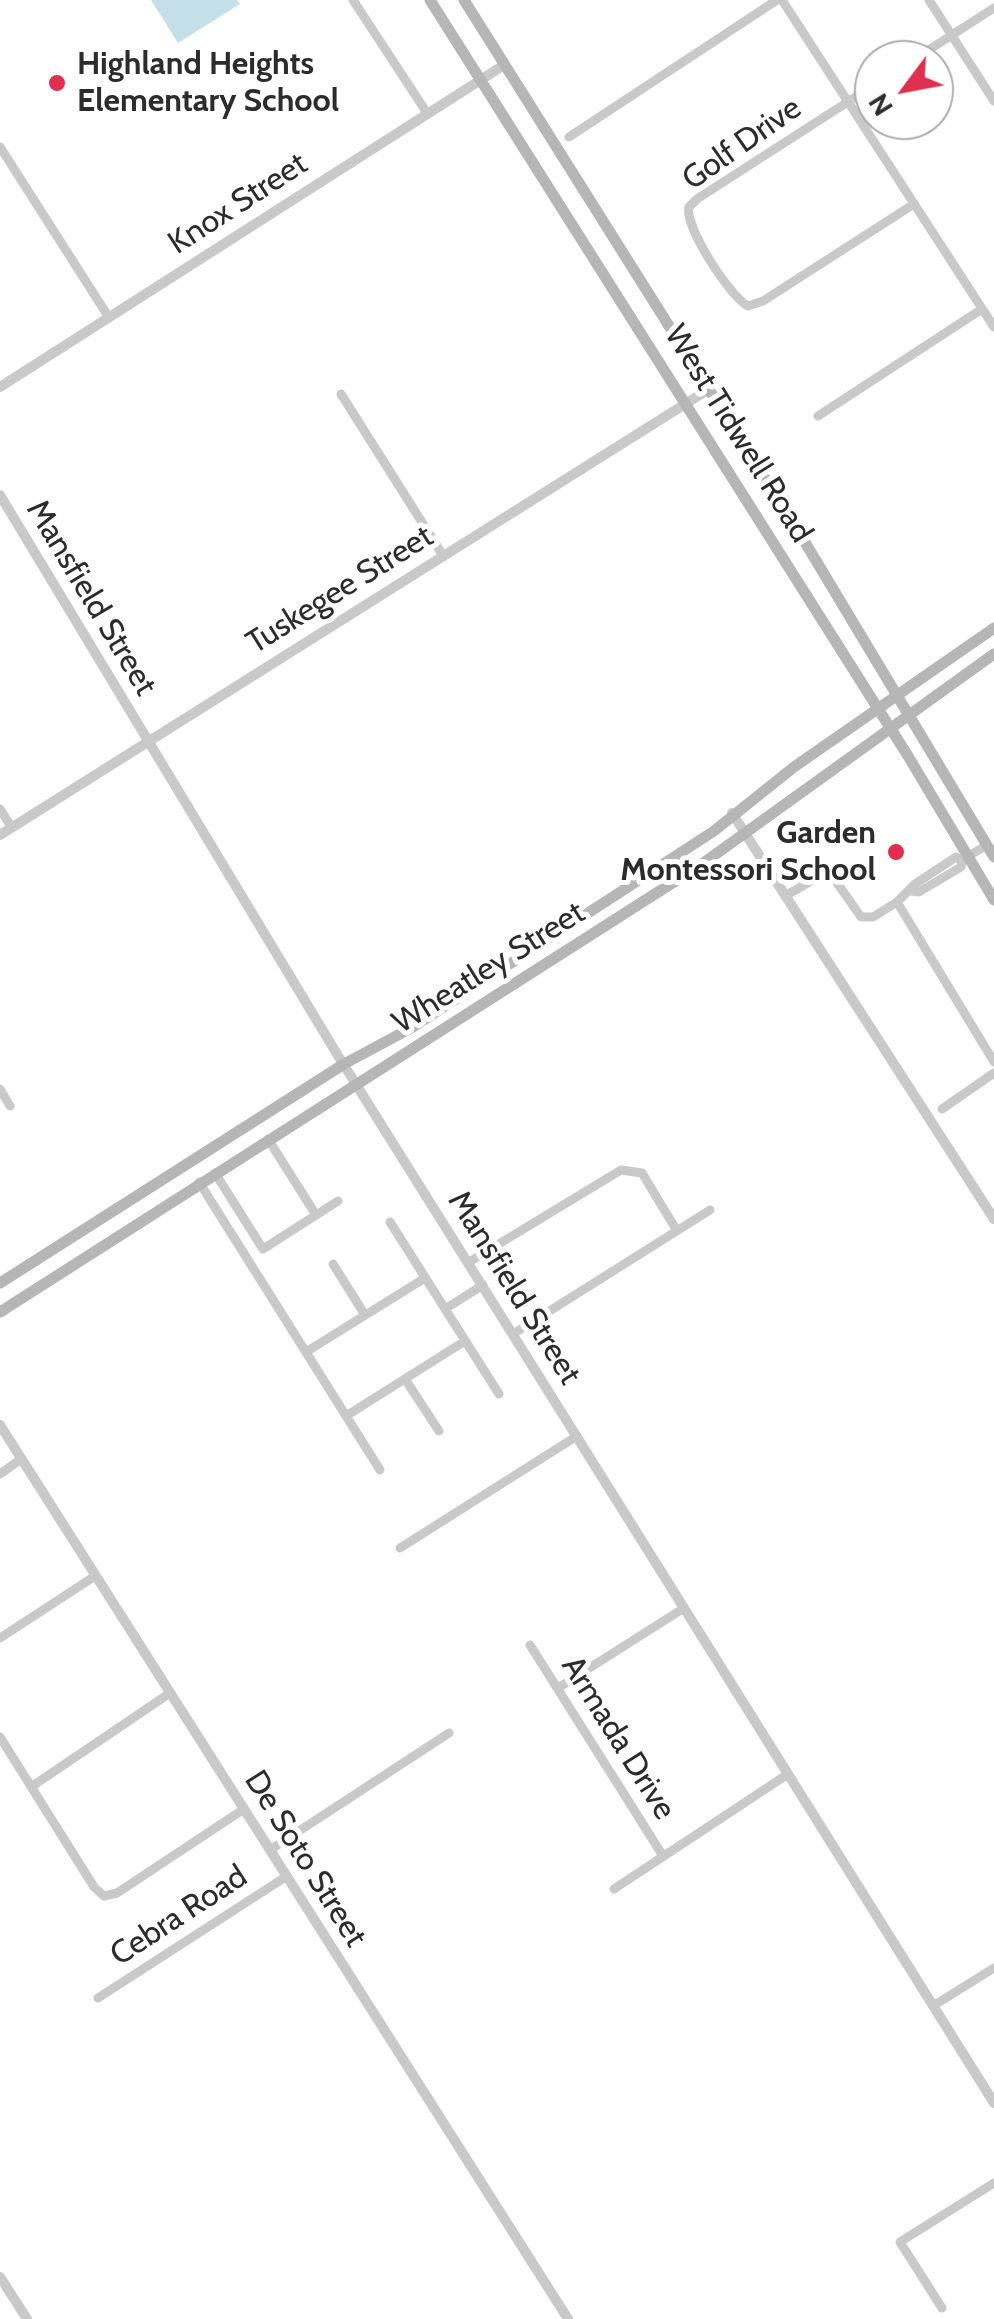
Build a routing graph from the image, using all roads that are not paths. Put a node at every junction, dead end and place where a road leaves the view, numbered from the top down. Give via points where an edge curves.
1 (354, 0) edge
2 (430, 0) edge
3 (464, 0) edge
4 (780, 0) edge
5 (929, 0) edge
6 (994, 8) edge
7 (952, 35) junction
8 (944, 40) edge
9 (504, 64) junction
10 (481, 80) junction
11 (854, 98) edge
12 (994, 101) edge
13 (848, 102) junction
14 (428, 113) junction
15 (569, 137) dead end
16 (0, 147) edge
17 (914, 204) junction
18 (633, 270) junction
19 (610, 284) junction
20 (982, 308) junction
21 (108, 316) junction
22 (994, 327) edge
23 (0, 387) edge
24 (709, 390) junction
25 (341, 394) dead end
26 (687, 403) junction
27 (818, 416) dead end
28 (0, 496) edge
29 (803, 540) junction
30 (442, 554) junction
31 (782, 555) junction
32 (994, 628) edge
33 (994, 654) edge
34 (898, 696) junction
35 (878, 708) junction
36 (909, 715) junction
37 (890, 728) junction
38 (149, 741) junction
39 (0, 809) edge
40 (732, 813) junction
41 (12, 828) junction
42 (0, 835) edge
43 (746, 835) junction
44 (990, 851) edge
45 (964, 859) junction
46 (785, 896) junction
47 (994, 900) edge
48 (605, 902) junction
49 (897, 902) junction
50 (617, 920) junction
51 (475, 985) junction
52 (487, 1003) junction
53 (994, 1062) edge
54 (344, 1064) junction
55 (994, 1073) edge
56 (355, 1083) junction
57 (0, 1089) edge
58 (10, 1106) dead end
59 (942, 1108) dead end
60 (268, 1138) junction
61 (203, 1154) junction
62 (215, 1172) junction
63 (199, 1182) junction
64 (338, 1201) dead end
65 (710, 1210) dead end
66 (316, 1215) junction
67 (994, 1220) edge
68 (390, 1222) dead end
69 (678, 1231) junction
70 (70, 1237) junction
71 (84, 1259) junction
72 (469, 1262) junction
73 (333, 1264) dead end
74 (426, 1278) junction
75 (0, 1283) edge
76 (483, 1285) junction
77 (445, 1309) junction
78 (0, 1312) edge
79 (366, 1315) junction
80 (513, 1334) junction
81 (465, 1341) junction
82 (306, 1352) junction
83 (405, 1378) junction
84 (499, 1394) dead end
85 (346, 1416) junction
86 (0, 1425) edge
87 (439, 1431) dead end
88 (577, 1436) junction
89 (22, 1460) junction
90 (380, 1470) dead end
91 (0, 1474) edge
92 (400, 1548) dead end
93 (95, 1576) junction
94 (684, 1608) junction
95 (0, 1638) edge
96 (530, 1645) dead end
97 (558, 1688) junction
98 (170, 1693) junction
99 (450, 1733) dead end
100 (0, 1738) edge
101 (788, 1774) junction
102 (31, 1786) junction
103 (244, 1809) junction
104 (270, 1850) junction
105 (663, 1856) junction
106 (286, 1876) junction
107 (614, 1889) dead end
108 (994, 1968) edge
109 (98, 1998) dead end
110 (933, 2006) junction
111 (993, 2099) edge
112 (994, 2183) edge
113 (0, 2277) edge
114 (942, 2308) dead end
115 (27, 2319) edge
116 (568, 2319) edge

1 - 14 street
2 - 10 main road, West Tidwell Road
3 - 9 main road, West Tidwell Road
4 - 13 street
4 - 15 street
5 - 7 street
6 - 7 street
7 - 8 street
7 - 12 street
9 - 10 street, Knox Street
9 - 18 main road, West Tidwell Road
10 - 14 street, Knox Street
10 - 19 main road, West Tidwell Road
11 - 13 street, Golf Drive
13 - 17 street
13 - 17 street, Golf Drive via 689,207 690,225 714,263 741,303 755,305
14 - 21 street, Knox Street
16 - 21 street
17 - 20 street
18 - 19 main road
18 - 24 main road, West Tidwell Road
19 - 26 main road, West Tidwell Road
20 - 22 street
20 - 27 street
21 - 23 street, Knox Street
24 - 26 street, Tuskegee Street
24 - 29 main road, West Tidwell Road
25 - 30 street
26 - 30 street, Tuskegee Street
26 - 31 main road, West Tidwell Road
28 - 38 street, Mansfield Street
29 - 31 main road
29 - 34 main road, West Tidwell Road
30 - 38 street, Tuskegee Street
31 - 35 main road, West Tidwell Road
32 - 34 main road, Wheatley Street
33 - 36 main road, Wheatley Street
34 - 35 main road, Wheatley Street
34 - 36 main road, West Tidwell Road
35 - 37 main road, West Tidwell Road
35 - 40 main road, Wheatley Street
36 - 37 main road, Wheatley Street
36 - 44 main road, West Tidwell Road
37 - 43 main road, Wheatley Street
37 - 45 main road, West Tidwell Road
38 - 41 street, Tuskegee Street
38 - 54 street, Mansfield Street
39 - 41 street
40 - 43 street
40 - 48 main road, Wheatley Street
41 - 42 street, Tuskegee Street
43 - 46 street
43 - 50 main road, Wheatley Street
44 - 45 street
45 - 47 main road, West Tidwell Road
45 - 49 street via 956,857
46 - 49 street via 823,874 833,877 861,917
46 - 67 street
48 - 50 main road
48 - 51 main road, Wheatley Street
49 - 53 street
50 - 52 main road, Wheatley Street
51 - 52 main road
51 - 54 main road, Wheatley Street
52 - 56 main road, Wheatley Street
54 - 56 street, Mansfield Street
54 - 61 main road, Wheatley Street
55 - 59 street
56 - 60 main road, Wheatley Street
56 - 72 street, Mansfield Street
57 - 58 street
60 - 62 main road, Wheatley Street
60 - 66 street
61 - 62 main road
61 - 70 main road, Wheatley Street
62 - 63 main road, Wheatley Street
62 - 66 street via 263,1248
63 - 71 main road, Wheatley Street
63 - 82 street
64 - 66 street
65 - 69 street
68 - 74 street
69 - 72 street via 642,1173 621,1170
69 - 80 street
70 - 71 main road
70 - 75 main road, Wheatley Street
71 - 78 main road, Wheatley Street
72 - 76 street, Mansfield Street
73 - 79 street
74 - 77 street
74 - 79 street
76 - 77 street
76 - 80 street, Mansfield Street
77 - 81 street
79 - 82 street
80 - 88 street, Mansfield Street
81 - 83 street
81 - 84 street
82 - 85 street
83 - 85 street
83 - 87 street
85 - 90 street
86 - 89 street, De Soto Street
88 - 92 street
88 - 94 street, Mansfield Street
89 - 91 street
89 - 93 street, De Soto Street
93 - 95 street
93 - 98 street, De Soto Street
94 - 97 street
94 - 101 street, Mansfield Street
96 - 97 street, Armada Drive
97 - 105 street, Armada Drive
98 - 102 street
98 - 103 street, De Soto Street
99 - 104 street
100 - 102 street
101 - 105 street
101 - 110 street, Mansfield Street
102 - 103 street via 104,1896
103 - 104 street, De Soto Street
104 - 106 street, De Soto Street
105 - 107 street
106 - 109 street, Cebra Road
106 - 116 street, De Soto Street
108 - 110 street
110 - 111 street, Mansfield Street
112 - 114 street via 900,2242
113 - 115 street

